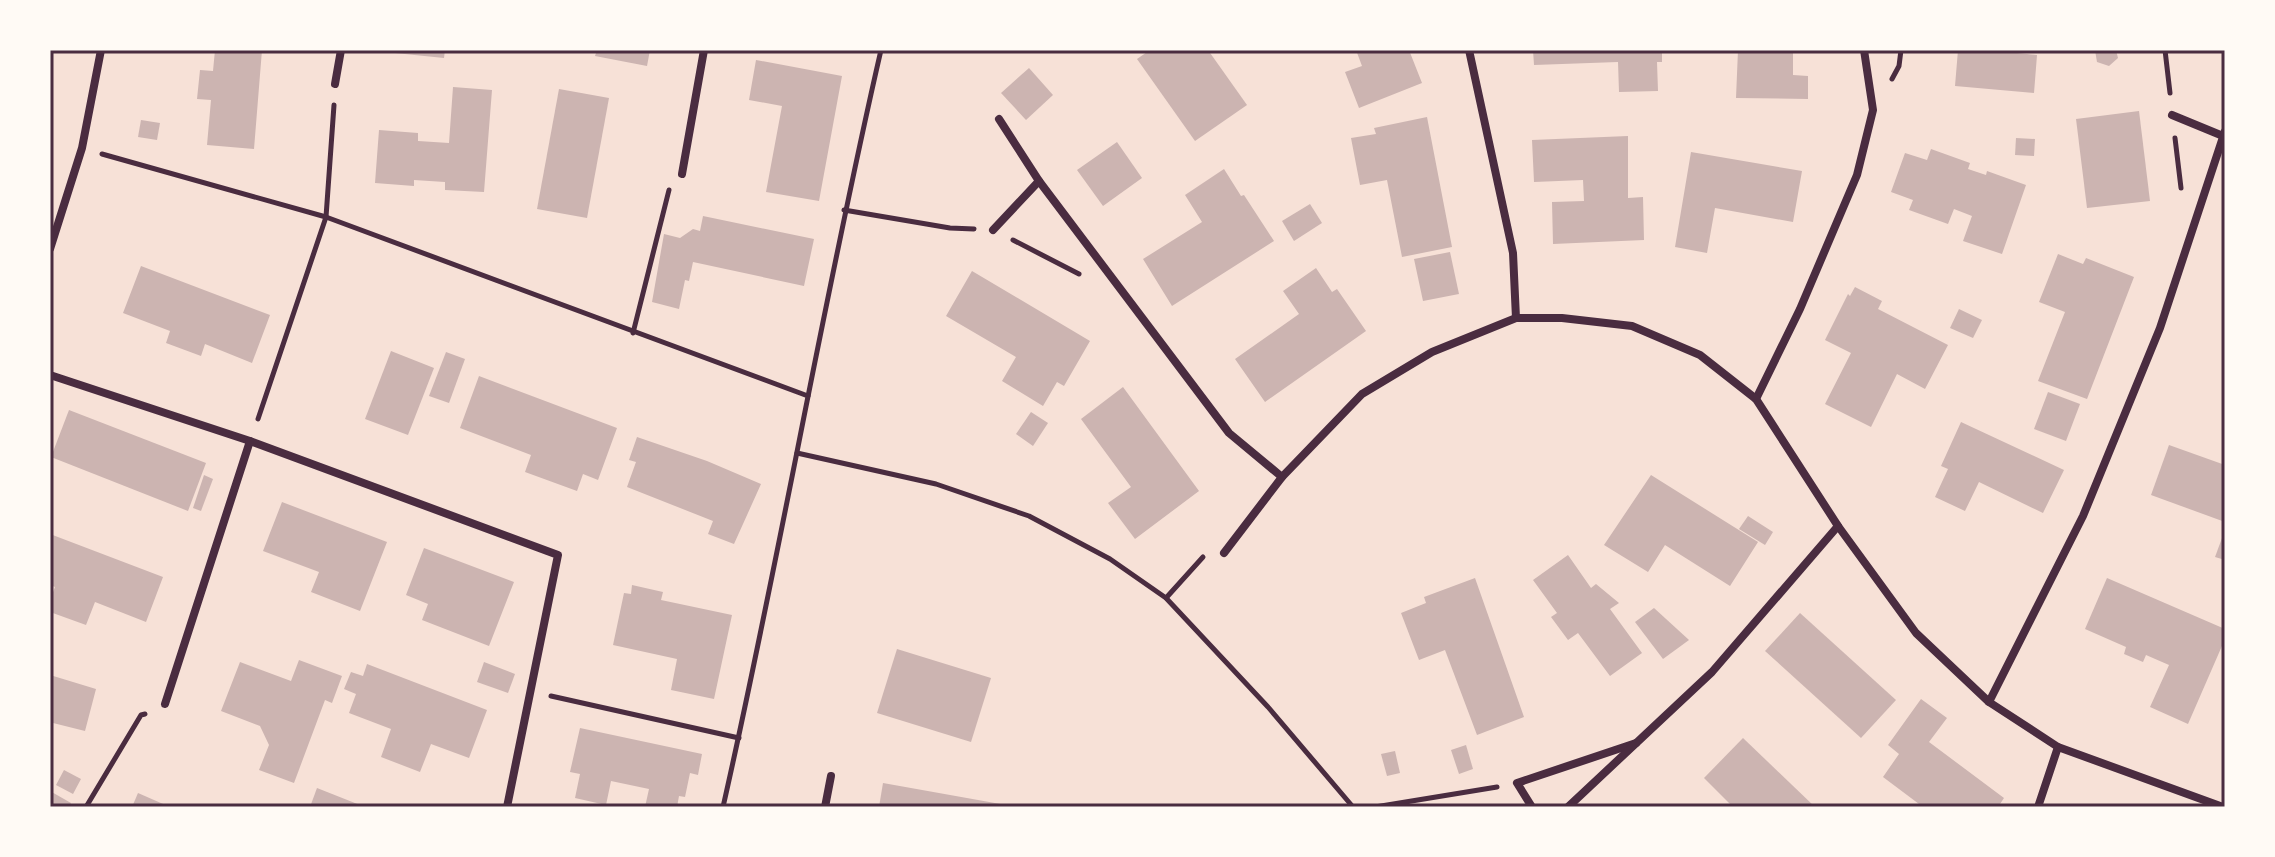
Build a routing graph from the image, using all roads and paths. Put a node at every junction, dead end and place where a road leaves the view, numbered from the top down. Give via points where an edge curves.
1 (101, 50) edge
2 (341, 50) edge
3 (704, 50) edge
4 (881, 50) edge
5 (1469, 50) edge
6 (1864, 50) edge
7 (2165, 50) edge
8 (335, 84) joint
9 (2172, 115) junction
10 (999, 119) dead end
11 (2224, 134) edge
12 (82, 148) junction
13 (682, 174) joint
14 (1039, 181) junction
15 (2183, 201) dead end
16 (326, 217) junction
17 (993, 230) dead end
18 (50, 249) edge
19 (1516, 318) junction
20 (633, 333) junction
21 (50, 375) edge
22 (808, 396) junction
23 (1756, 399) junction
24 (250, 441) junction
25 (797, 453) junction
26 (1282, 477) junction
27 (1838, 526) junction
28 (1224, 553) joint
29 (1166, 598) junction
30 (531, 691) junction
31 (1989, 702) junction
32 (165, 704) joint
33 (739, 738) junction
34 (1641, 741) junction
35 (2058, 747) junction
36 (831, 776) dead end
37 (1517, 783) junction
38 (86, 807) edge
39 (507, 807) edge
40 (723, 807) edge
41 (825, 807) edge
42 (1353, 807) edge
43 (1375, 807) edge
44 (1532, 807) edge
45 (1568, 807) edge
46 (2038, 807) edge
47 (2223, 807) edge

1 - 12 street
2 - 8 street
3 - 13 street
4 - 22 path
5 - 19 street via 1513,253
6 - 23 street via 1873,110 1857,175
7 - 9 path
8 - 16 path
9 - 11 street
9 - 15 path
10 - 14 street
11 - 31 street via 2160,328 2083,516
12 - 16 path
12 - 18 street
13 - 20 path via 668,191
14 - 17 street
14 - 26 street via 1229,433
16 - 20 path
16 - 24 path
19 - 23 street via 1632,326 1700,355
19 - 26 street via 1432,352 1362,394
20 - 22 path
21 - 24 street
22 - 25 path
23 - 27 street
24 - 30 street via 558,555
24 - 32 street
25 - 29 path via 936,484 1029,516 1110,559
25 - 33 path
26 - 28 street
27 - 31 street via 1916,633
27 - 34 street via 1712,672
28 - 29 path via 1202,557
29 - 42 path
30 - 33 path
30 - 39 street
31 - 35 street
32 - 38 path via 141,715
33 - 40 path
34 - 37 street
34 - 45 street
35 - 46 street
35 - 47 street
36 - 41 street
37 - 43 path
37 - 44 street

